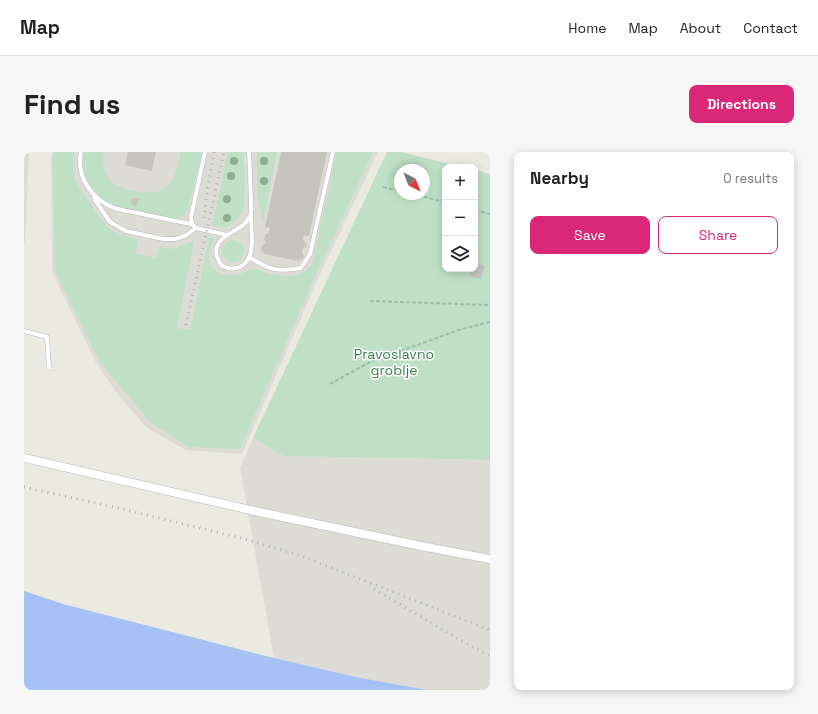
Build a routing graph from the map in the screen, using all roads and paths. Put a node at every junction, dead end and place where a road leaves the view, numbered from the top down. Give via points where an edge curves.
1 (81, 152) edge
2 (205, 152) edge
3 (249, 152) edge
4 (333, 152) edge
5 (383, 186) dead end
6 (394, 189) edge
7 (94, 195) junction
8 (430, 198) edge
9 (442, 201) edge
10 (478, 211) edge
11 (251, 214) junction
12 (490, 214) edge
13 (192, 224) junction
14 (196, 228) junction
15 (227, 235) junction
16 (249, 257) junction
17 (370, 301) dead end
18 (490, 305) edge
19 (490, 322) edge
20 (24, 331) edge
21 (49, 368) dead end
22 (330, 384) dead end
23 (24, 458) edge
24 (490, 559) edge

1 - 7 lane via 81,174
2 - 13 lane via 191,217
3 - 11 lane
4 - 16 lane via 310,254 301,268 272,270
5 - 6 path
7 - 13 lane via 113,208
7 - 14 lane via 110,222 126,231 175,239
8 - 9 path
10 - 12 path
11 - 15 lane via 243,225
11 - 16 lane via 252,239
13 - 14 lane
14 - 15 lane
15 - 16 lane via 221,240 216,252 220,264 230,270 246,263
17 - 18 path
19 - 22 path via 459,330 370,362
20 - 21 lane via 46,337
23 - 24 street via 259,512

